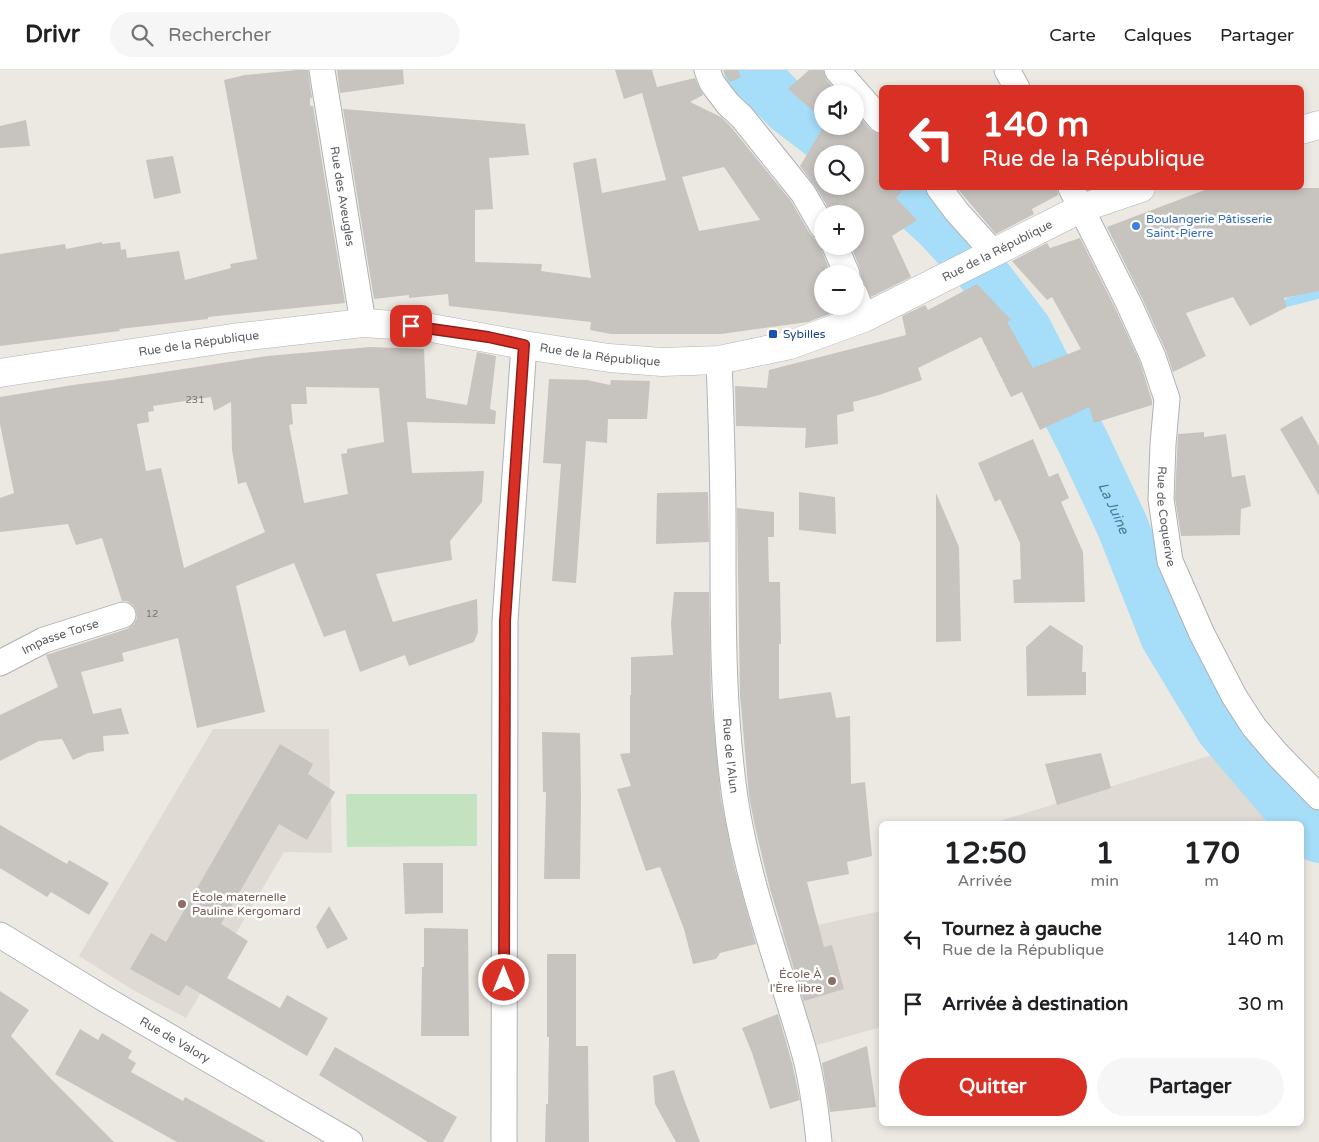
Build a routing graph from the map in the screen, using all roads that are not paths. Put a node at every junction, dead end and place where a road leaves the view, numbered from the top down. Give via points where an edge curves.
1 (322, 70) edge
2 (707, 70) edge
3 (837, 70) edge
4 (1007, 70) edge
5 (1015, 85) edge
6 (879, 118) edge
7 (1319, 124) edge
8 (1304, 129) edge
9 (941, 190) edge
10 (1128, 190) edge
11 (1077, 198) edge
12 (814, 213) edge
13 (994, 253) junction
14 (864, 305) edge
15 (844, 315) edge
16 (364, 323) junction
17 (524, 345) junction
18 (719, 360) junction
19 (0, 373) edge
20 (123, 615) dead end
21 (0, 663) edge
22 (1319, 797) edge
23 (0, 935) edge
24 (350, 1142) edge
25 (504, 1142) edge
26 (819, 1142) edge

1 - 16 street, Rue des Aveugles
2 - 12 street via 712,83 802,193
3 - 6 street
4 - 5 street
7 - 8 street
9 - 13 street
10 - 11 street, Rue de la République
11 - 13 street, Rue de la République
11 - 22 street, Rue de Coquerive via 1153,357 1167,399 1161,499 1170,561 1234,696 1277,754
13 - 14 street, Rue de la République via 959,271
15 - 18 street, Rue de la République via 790,345
16 - 17 street, Rue de la République via 426,327
16 - 19 street, Rue de la République via 223,339
17 - 18 street, Rue de la République via 609,358 662,362
17 - 25 street via 505,621
18 - 26 street, Rue de l'Alun via 723,636 735,797 744,849 767,936 804,1049
20 - 21 street, Impasse Torse via 44,640
23 - 24 street, Rue de Valory

